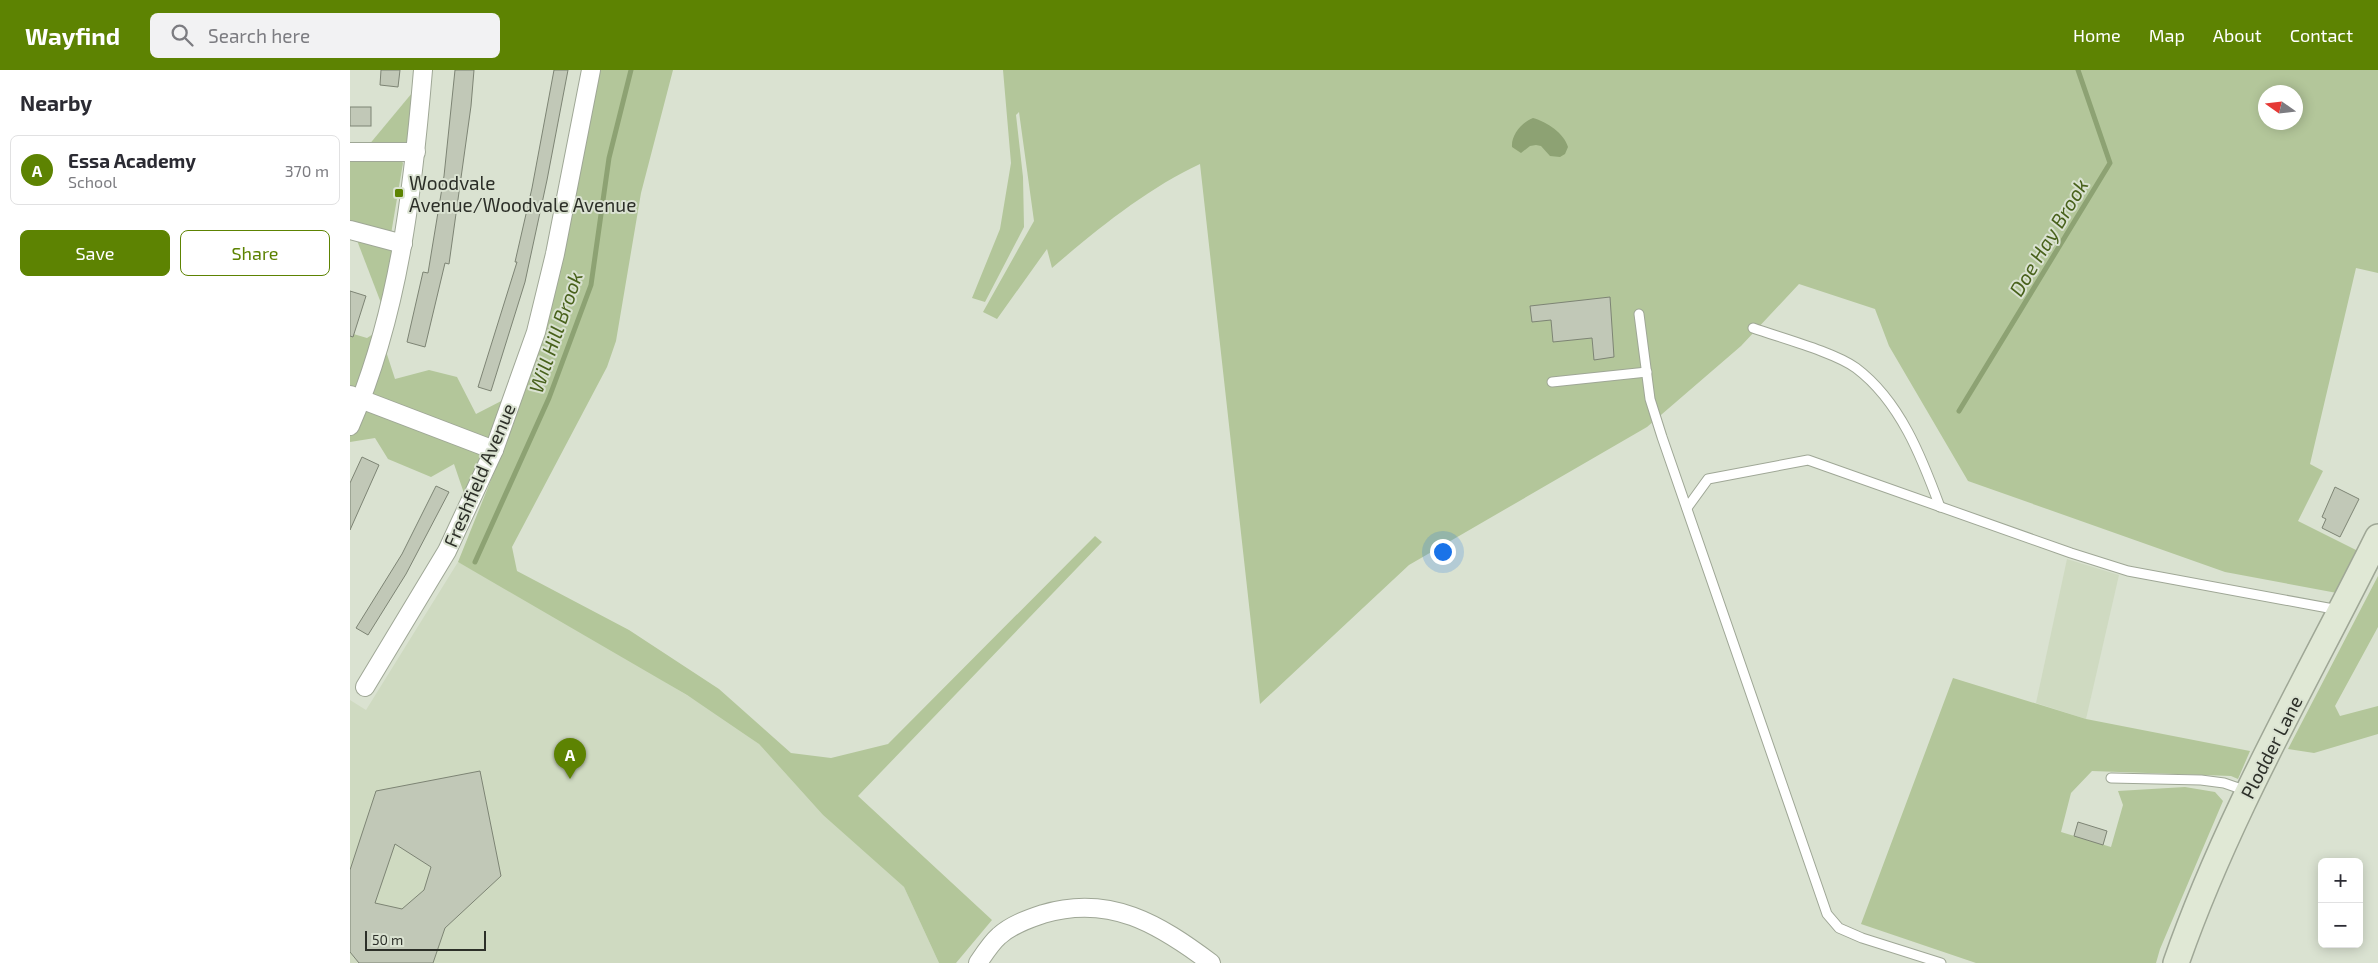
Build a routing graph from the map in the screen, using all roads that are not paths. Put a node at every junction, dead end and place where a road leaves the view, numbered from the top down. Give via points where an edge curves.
1 (423, 70) edge
2 (592, 70) edge
3 (350, 152) edge
4 (416, 152) junction
5 (350, 230) edge
6 (403, 244) junction
7 (1639, 314) dead end
8 (1753, 328) dead end
9 (1646, 372) junction
10 (1552, 382) dead end
11 (356, 397) edge
12 (350, 426) edge
13 (494, 450) junction
14 (1940, 507) junction
15 (1687, 508) junction
16 (2378, 537) edge
17 (2341, 611) junction
18 (365, 687) dead end
19 (2111, 778) dead end
20 (2248, 792) junction
21 (978, 963) edge
22 (1211, 963) edge
23 (1941, 963) edge
24 (2176, 963) edge

1 - 4 street
2 - 13 street, Freshfield Avenue via 536,332
3 - 4 street
4 - 6 street
5 - 6 street
6 - 11 street via 384,327
7 - 9 lane
8 - 14 lane via 1836,358 1868,379 1912,440
9 - 10 lane
9 - 15 lane via 1650,399
11 - 12 street
11 - 13 street
13 - 18 street, Freshfield Avenue via 447,551
14 - 15 lane via 1808,460 1708,479
14 - 17 lane via 2128,571
15 - 23 lane via 1827,914 1838,928
16 - 17 main road, Plodder Lane
17 - 20 main road, Plodder Lane
19 - 20 lane via 2201,780 2224,783
20 - 24 main road, Plodder Lane via 2196,907
21 - 22 street via 998,936 1013,926 1046,913 1086,907 1104,908 1138,918 1189,946

